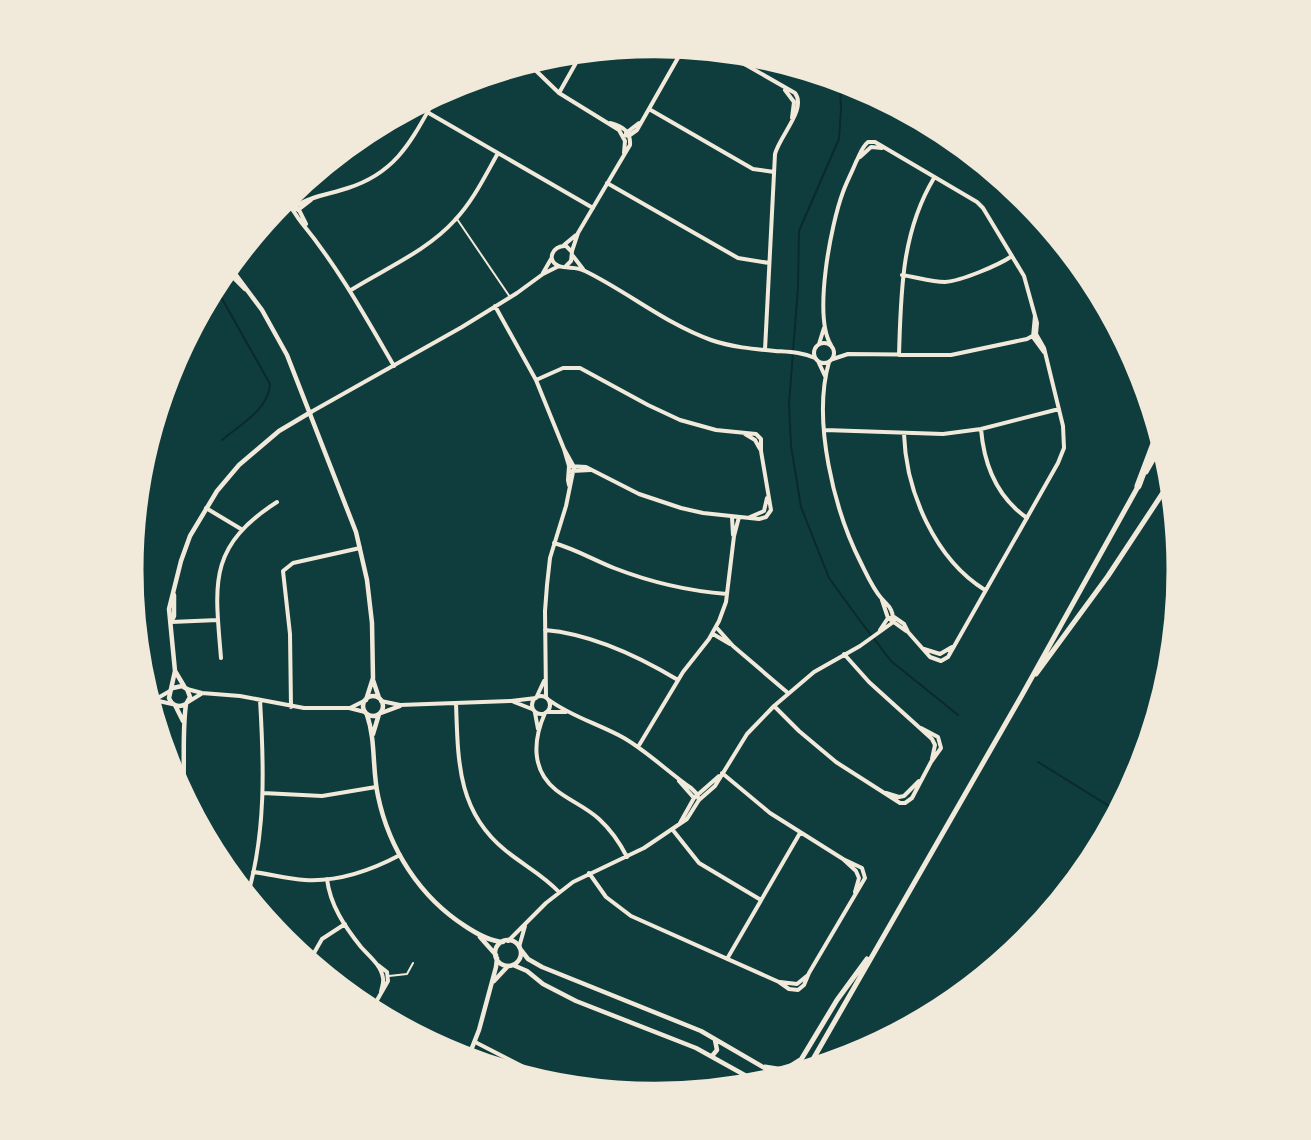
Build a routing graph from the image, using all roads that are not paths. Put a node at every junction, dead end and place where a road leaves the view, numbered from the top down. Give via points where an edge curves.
1 (679, 58) edge
2 (576, 63) edge
3 (746, 65) edge
4 (536, 71) edge
5 (559, 93) junction
6 (649, 109) junction
7 (427, 112) joint
8 (610, 123) junction
9 (629, 134) junction
10 (623, 136) junction
11 (883, 148) junction
12 (498, 153) junction
13 (624, 154) junction
14 (858, 160) junction
15 (774, 172) junction
16 (933, 178) junction
17 (607, 183) junction
18 (296, 208) joint
19 (593, 208) junction
20 (457, 219) junction
21 (578, 233) junction
22 (563, 246) junction
23 (572, 253) junction
24 (1012, 256) junction
25 (552, 257) junction
26 (769, 262) junction
27 (559, 266) junction
28 (566, 266) junction
29 (583, 270) junction
30 (543, 274) junction
31 (236, 275) edge
32 (902, 275) junction
33 (234, 278) edge
34 (351, 290) junction
35 (253, 297) junction
36 (510, 297) junction
37 (495, 306) junction
38 (824, 328) junction
39 (1033, 335) junction
40 (817, 346) junction
41 (832, 347) junction
42 (765, 350) junction
43 (802, 353) junction
44 (848, 354) junction
45 (899, 355) junction
46 (816, 360) junction
47 (831, 361) junction
48 (394, 366) junction
49 (825, 377) junction
50 (536, 380) junction
51 (1059, 409) junction
52 (310, 412) junction
53 (981, 429) junction
54 (825, 430) junction
55 (904, 434) junction
56 (1153, 446) edge
57 (1155, 455) edge
58 (572, 468) junction
59 (1138, 486) junction
60 (1163, 493) edge
61 (768, 494) junction
62 (277, 502) dead end
63 (206, 508) junction
64 (732, 517) junction
65 (739, 517) junction
66 (750, 517) junction
67 (1027, 518) junction
68 (242, 529) junction
69 (734, 536) junction
70 (554, 543) junction
71 (361, 548) junction
72 (985, 590) junction
73 (727, 594) junction
74 (891, 618) junction
75 (218, 620) junction
76 (171, 622) junction
77 (892, 623) junction
78 (716, 627) junction
79 (545, 630) junction
80 (879, 632) junction
81 (908, 632) junction
82 (713, 633) junction
83 (733, 646) junction
84 (953, 646) junction
85 (924, 648) junction
86 (844, 654) junction
87 (940, 654) junction
88 (221, 658) dead end
89 (941, 661) junction
90 (175, 671) junction
91 (372, 678) junction
92 (545, 680) junction
93 (678, 680) junction
94 (172, 688) junction
95 (186, 688) junction
96 (202, 693) junction
97 (788, 693) junction
98 (1022, 695) junction
99 (159, 697) edge
100 (536, 697) junction
101 (548, 699) junction
102 (260, 700) junction
103 (365, 700) junction
104 (381, 700) junction
105 (159, 701) edge
106 (511, 701) junction
107 (187, 703) junction
108 (456, 703) junction
109 (174, 704) junction
110 (400, 705) junction
111 (291, 706) junction
112 (774, 706) junction
113 (349, 708) junction
114 (534, 710) junction
115 (567, 712) junction
116 (366, 713) junction
117 (546, 713) junction
118 (380, 714) junction
119 (183, 721) junction
120 (538, 730) junction
121 (373, 735) junction
122 (638, 747) junction
123 (184, 770) edge
124 (722, 772) junction
125 (922, 778) junction
126 (376, 787) junction
127 (882, 791) junction
128 (263, 793) junction
129 (904, 796) junction
130 (697, 797) junction
131 (905, 803) junction
132 (672, 829) junction
133 (800, 833) junction
134 (400, 855) junction
135 (627, 856) junction
136 (843, 859) junction
137 (253, 872) junction
138 (589, 873) junction
139 (865, 873) junction
140 (858, 875) junction
141 (327, 879) junction
142 (250, 884) edge
143 (559, 892) junction
144 (855, 894) junction
145 (761, 900) junction
146 (526, 922) junction
147 (345, 924) junction
148 (477, 934) junction
149 (882, 938) junction
150 (505, 941) junction
151 (520, 948) junction
152 (314, 953) edge
153 (496, 956) junction
154 (727, 959) junction
155 (413, 963) dead end
156 (511, 966) junction
157 (809, 973) junction
158 (386, 976) junction
159 (779, 982) junction
160 (797, 984) junction
161 (491, 985) junction
162 (798, 990) junction
163 (376, 1001) edge
164 (715, 1040) junction
165 (475, 1042) junction
166 (472, 1049) edge
167 (712, 1056) junction
168 (814, 1058) edge
169 (801, 1059) junction
170 (799, 1063) edge
171 (516, 1064) edge
172 (792, 1065) edge
173 (765, 1067) junction
174 (776, 1069) edge
175 (770, 1070) edge
176 (745, 1075) edge

1 - 6 street
2 - 5 street
3 - 15 street via 795,93 799,101 799,108 777,147
4 - 5 street
5 - 8 street
6 - 9 street
6 - 15 street via 753,169
7 - 12 street
7 - 18 street via 404,151 386,170
8 - 9 street
8 - 10 street
9 - 10 street
9 - 13 street via 630,145
10 - 13 street
11 - 14 street via 868,148
11 - 14 street via 868,142
11 - 16 street
12 - 19 street
12 - 20 street
13 - 17 street
14 - 38 street via 834,225 826,268
15 - 26 street
16 - 24 street via 977,202
16 - 32 street via 912,224
17 - 19 street
17 - 26 street via 738,258
18 - 34 street
19 - 21 street
20 - 34 street via 430,243
20 - 36 lane
21 - 22 street
21 - 23 street
22 - 23 street
22 - 25 street via 555,249
23 - 28 street
23 - 29 street
24 - 32 street via 950,281
24 - 39 street via 1024,276 1037,323
25 - 27 street
25 - 30 street
26 - 42 street
27 - 28 street
27 - 30 street
28 - 29 street
29 - 42 street via 698,335
30 - 36 street
31 - 35 street
32 - 45 street
33 - 35 street
34 - 48 street
35 - 52 street via 280,341
36 - 37 street
37 - 48 street
37 - 50 street
38 - 40 street
38 - 41 street
39 - 45 street via 951,355
39 - 51 street via 1043,344
40 - 41 street via 825,343
40 - 43 street
40 - 46 street
41 - 44 street
41 - 47 street via 835,354
42 - 43 street
43 - 46 street
44 - 45 street
44 - 47 street
46 - 47 street via 824,364
46 - 49 street
47 - 49 street
48 - 52 street
49 - 54 street
50 - 58 street
50 - 61 street via 563,368 580,368 674,417 744,433 755,440 761,451
51 - 53 street
51 - 67 street via 1064,432 1062,453
52 - 63 street via 254,452 227,478
52 - 71 street
53 - 55 street
53 - 67 street via 998,488 1011,506
54 - 55 street
54 - 74 street via 833,489 844,526 860,562 890,607
55 - 72 street via 910,477 929,525 957,568
56 - 59 highway
57 - 59 main road
58 - 64 street via 592,470 659,501
58 - 70 street via 566,506
59 - 98 main road
60 - 98 main road
61 - 66 street via 761,513
61 - 66 street via 771,508 766,517
62 - 68 street
63 - 68 street
63 - 76 street via 186,548 169,609
64 - 65 street
64 - 69 street
65 - 66 street
65 - 69 street
67 - 72 street
68 - 75 street via 219,574
69 - 73 street
70 - 73 street via 647,579
70 - 79 street
71 - 91 street via 371,611
71 - 111 street via 293,562 283,571 290,634
72 - 84 street
73 - 78 street
74 - 77 street
74 - 80 street
74 - 81 street via 904,624
75 - 76 street
75 - 88 street
76 - 90 street
77 - 80 street
77 - 81 street
78 - 82 street
78 - 83 street
79 - 92 street
79 - 93 street via 608,646
80 - 86 street
81 - 85 street
82 - 83 street
82 - 93 street
83 - 97 street
84 - 87 street
84 - 89 street
85 - 87 street
85 - 89 street via 930,657
86 - 97 street
86 - 125 street via 934,742 931,762
87 - 89 street
90 - 94 street
90 - 95 street
91 - 103 street
91 - 104 street
92 - 100 street
92 - 101 street
93 - 122 street
94 - 95 street
94 - 99 street
94 - 109 street via 169,695
95 - 96 street
95 - 107 street via 190,697
96 - 102 street
96 - 107 street
97 - 112 street
98 - 149 main road
100 - 101 street
100 - 106 street
100 - 114 street via 532,702
101 - 115 street
101 - 117 street
102 - 111 street
102 - 128 street
103 - 104 street
103 - 113 street
103 - 116 street
104 - 110 street
104 - 118 street
105 - 109 street
106 - 108 street
106 - 114 street
107 - 109 street
107 - 119 street
108 - 110 street
108 - 143 street via 460,775 471,808 492,838
109 - 119 street
110 - 118 street
111 - 113 street
112 - 124 street via 747,734
112 - 127 street via 824,752
113 - 116 street
114 - 117 street
114 - 120 street
115 - 117 street
115 - 122 street
116 - 118 street via 373,717
116 - 121 street
117 - 120 street
118 - 121 street
119 - 123 street
120 - 135 street via 536,753 546,779 599,819
121 - 126 street
122 - 130 street
124 - 130 street
124 - 133 street
125 - 129 street
125 - 131 street
126 - 128 street via 322,796
126 - 134 street via 385,822
127 - 129 street
127 - 131 street
128 - 137 street
129 - 131 lane
130 - 132 street via 690,816
132 - 135 street
132 - 145 street via 699,863
133 - 136 street
133 - 145 street
134 - 141 street via 366,871
134 - 148 street via 434,900
135 - 138 street
136 - 139 street
136 - 140 street
137 - 141 street via 305,880
137 - 142 street
138 - 143 street
138 - 154 street via 602,893 624,912
139 - 140 lane
139 - 144 street
140 - 144 street
141 - 147 street
143 - 146 street
144 - 157 street
145 - 154 street
146 - 150 street
146 - 151 street
147 - 152 street via 322,939
147 - 158 street via 384,968
148 - 150 street
148 - 153 street
149 - 168 main road
149 - 169 main road
150 - 151 street
150 - 153 street via 497,947
151 - 156 street via 519,960
151 - 164 street via 542,968
153 - 156 street via 501,964
153 - 161 street
154 - 159 street
155 - 158 lane via 407,974
156 - 161 street
156 - 167 street via 527,971 576,1001
157 - 160 street
157 - 162 street
158 - 163 street via 388,981
159 - 160 street
159 - 162 street
160 - 162 lane
161 - 165 street
164 - 167 street via 717,1050
164 - 173 street
165 - 166 street
165 - 171 street
167 - 176 street
169 - 170 main road
169 - 172 main road
173 - 174 main road
173 - 175 street

